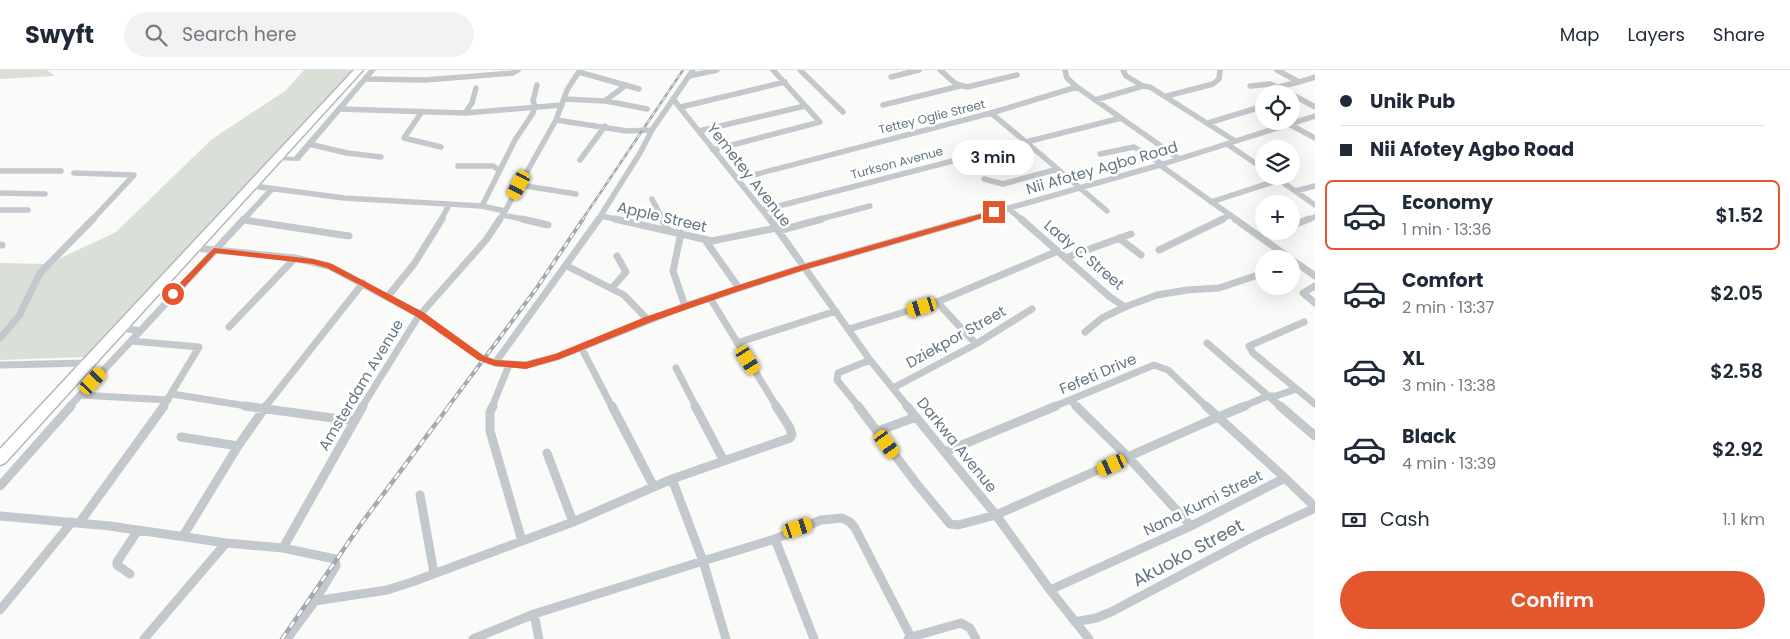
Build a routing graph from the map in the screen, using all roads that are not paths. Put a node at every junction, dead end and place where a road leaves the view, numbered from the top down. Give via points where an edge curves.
1 (372, 70) edge
2 (518, 70) edge
3 (717, 70) edge
4 (773, 70) edge
5 (800, 70) edge
6 (919, 70) edge
7 (941, 70) edge
8 (1065, 70) edge
9 (1123, 70) edge
10 (1220, 70) edge
11 (1277, 70) edge
12 (580, 71) edge
13 (691, 73) edge
14 (362, 75) edge
15 (1017, 75) dead end
16 (890, 77) dead end
17 (1315, 77) edge
18 (785, 82) junction
19 (1299, 82) junction
20 (537, 85) dead end
21 (626, 85) junction
22 (1260, 85) edge
23 (1273, 85) edge
24 (1286, 85) edge
25 (960, 86) junction
26 (1143, 86) junction
27 (1250, 86) dead end
28 (1255, 86) edge
29 (1077, 87) junction
30 (476, 88) dead end
31 (639, 89) dead end
32 (1167, 96) junction
33 (673, 99) junction
34 (1300, 99) edge
35 (1095, 100) junction
36 (606, 101) junction
37 (563, 102) junction
38 (883, 105) dead end
39 (535, 106) junction
40 (805, 106) junction
41 (681, 107) junction
42 (1315, 107) edge
43 (339, 109) junction
44 (647, 109) dead end
45 (1255, 109) edge
46 (844, 112) dead end
47 (421, 113) junction
48 (465, 113) junction
49 (991, 113) junction
50 (1315, 116) edge
51 (1120, 118) junction
52 (556, 120) junction
53 (1300, 121) edge
54 (1208, 123) junction
55 (605, 126) junction
56 (652, 130) junction
57 (1270, 130) edge
58 (1300, 130) edge
59 (699, 132) junction
60 (1315, 138) edge
61 (1235, 141) junction
62 (1026, 142) junction
63 (309, 144) junction
64 (1226, 144) junction
65 (440, 147) dead end
66 (713, 150) junction
67 (1100, 154) dead end
68 (381, 157) dead end
69 (278, 158) junction
70 (1178, 158) junction
71 (580, 160) dead end
72 (1255, 163) edge
73 (1161, 165) junction
74 (458, 166) dead end
75 (1058, 169) junction
76 (499, 170) junction
77 (61, 171) dead end
78 (0, 172) edge
79 (74, 174) dead end
80 (738, 178) junction
81 (984, 179) dead end
82 (519, 185) junction
83 (1257, 185) edge
84 (1287, 185) edge
85 (253, 186) junction
86 (1315, 186) edge
87 (1080, 188) junction
88 (272, 189) junction
89 (1295, 190) junction
90 (0, 193) edge
91 (45, 194) dead end
92 (576, 194) dead end
93 (652, 198) dead end
94 (1211, 202) junction
95 (1315, 204) edge
96 (449, 205) junction
97 (482, 206) junction
98 (870, 206) dead end
99 (1008, 208) junction
100 (0, 210) edge
101 (28, 210) dead end
102 (763, 210) junction
103 (1108, 211) dead end
104 (504, 213) junction
105 (1231, 215) junction
106 (601, 216) junction
107 (1315, 217) edge
108 (244, 220) junction
109 (1300, 223) edge
110 (548, 225) dead end
111 (668, 230) junction
112 (777, 230) junction
113 (1255, 232) edge
114 (681, 233) junction
115 (1131, 234) dead end
116 (349, 236) dead end
117 (1119, 238) junction
118 (705, 240) junction
119 (1266, 240) edge
120 (195, 248) junction
121 (214, 250) junction
122 (1159, 250) dead end
123 (1278, 250) edge
124 (1058, 251) junction
125 (1141, 255) dead end
126 (617, 256) dead end
127 (295, 258) junction
128 (1065, 258) junction
129 (567, 266) junction
130 (1300, 266) edge
131 (804, 267) junction
132 (1314, 275) edge
133 (1255, 276) edge
134 (363, 283) junction
135 (1315, 286) edge
136 (612, 288) junction
137 (739, 288) junction
138 (388, 296) junction
139 (710, 298) junction
140 (937, 302) junction
141 (1315, 303) edge
142 (142, 306) junction
143 (685, 306) junction
144 (1125, 307) junction
145 (159, 309) junction
146 (1032, 309) dead end
147 (836, 311) junction
148 (420, 314) junction
149 (648, 320) junction
150 (1304, 322) dead end
151 (228, 327) dead end
152 (122, 328) junction
153 (849, 329) junction
154 (140, 331) junction
155 (1085, 332) dead end
156 (0, 338) edge
157 (131, 341) junction
158 (737, 343) junction
159 (1207, 343) dead end
160 (976, 344) junction
161 (581, 348) junction
162 (870, 360) junction
163 (87, 363) junction
164 (495, 363) junction
165 (0, 365) edge
166 (509, 365) junction
167 (676, 368) dead end
168 (893, 388) junction
169 (1296, 389) junction
170 (80, 395) junction
171 (1268, 396) junction
172 (170, 397) junction
173 (1070, 400) junction
174 (1315, 404) edge
175 (264, 408) junction
176 (916, 416) junction
177 (1218, 417) junction
178 (355, 421) junction
179 (878, 431) junction
180 (1315, 436) edge
181 (180, 437) dead end
182 (238, 446) junction
183 (946, 452) junction
184 (548, 453) dead end
185 (1129, 458) junction
186 (0, 459) edge
187 (724, 461) junction
188 (1285, 478) junction
189 (672, 480) junction
190 (0, 486) edge
191 (654, 487) junction
192 (420, 494) dead end
193 (1315, 507) edge
194 (996, 515) junction
195 (0, 516) edge
196 (76, 522) junction
197 (573, 522) junction
198 (1191, 526) junction
199 (138, 530) junction
200 (183, 536) junction
201 (775, 539) junction
202 (522, 541) junction
203 (226, 543) junction
204 (284, 548) junction
205 (703, 561) junction
206 (434, 573) junction
207 (130, 574) dead end
208 (1050, 590) junction
209 (315, 601) junction
210 (0, 610) edge
211 (534, 614) junction
212 (1075, 622) junction
213 (910, 638) edge
214 (144, 639) edge
215 (287, 639) edge
216 (473, 639) edge
217 (539, 639) edge
218 (726, 639) edge
219 (814, 639) edge
220 (976, 639) edge
221 (1089, 639) edge

1 - 14 street
2 - 14 street via 425,80
3 - 13 street
4 - 18 street
5 - 46 street
6 - 16 street
7 - 25 street
8 - 29 street via 1068,80
9 - 26 street via 1126,76
10 - 32 street via 1220,79 1213,84
11 - 19 street
12 - 21 street
12 - 37 street, Amsterdam Avenue
13 - 33 street
14 - 43 street
14 - 69 highway
15 - 25 street via 972,89
17 - 19 street
18 - 40 street
18 - 41 street
19 - 24 street
20 - 39 street via 533,100
21 - 31 street
21 - 36 street
22 - 23 street
25 - 38 street
26 - 32 street via 1152,87
26 - 35 street
27 - 28 street
29 - 35 street
29 - 49 street, Tettey Oglie Street
30 - 48 street
32 - 54 street
33 - 41 street, Yemetey Avenue
33 - 56 street
34 - 42 street
35 - 51 street
36 - 37 street
36 - 44 street
37 - 39 street
37 - 52 street, Amsterdam Avenue
39 - 48 street
39 - 76 street
40 - 59 street
40 - 66 street via 820,122
41 - 59 street, Yemetey Avenue
43 - 47 street
43 - 63 street
45 - 54 street
47 - 48 street
47 - 65 street via 404,138
49 - 62 street
49 - 80 street, Tettey Oglie Street
50 - 53 street, Nii Afotey Agbo Road
51 - 62 street, Turkson Avenue
51 - 70 street
52 - 55 street
52 - 82 street, Amsterdam Avenue
54 - 61 street
55 - 56 street via 631,131
55 - 71 street
56 - 106 street
57 - 61 street, Nii Afotey Agbo Road
58 - 60 street
59 - 66 street, Yemetey Avenue
61 - 64 street, Nii Afotey Agbo Road
62 - 75 street
62 - 102 street, Turkson Avenue
63 - 68 street
63 - 69 street via 296,159
64 - 70 street, Nii Afotey Agbo Road
64 - 72 street
66 - 80 street, Yemetey Avenue
67 - 73 street via 1134,146
69 - 85 highway
70 - 73 street, Nii Afotey Agbo Road
73 - 87 street, Nii Afotey Agbo Road
73 - 94 street
74 - 76 street via 493,166
75 - 81 street via 1003,184
75 - 87 street
76 - 97 street
77 - 78 street
79 - 156 street via 134,175 40,273 19,316
80 - 102 street, Yemetey Avenue
82 - 92 street
82 - 104 street, Amsterdam Avenue
83 - 94 street
84 - 89 street
85 - 88 street
85 - 120 highway
86 - 89 street
87 - 99 street, Nii Afotey Agbo Road
87 - 103 street
88 - 96 street
88 - 108 street
89 - 95 street
90 - 91 street
93 - 111 street
94 - 105 street
96 - 97 street
96 - 138 street via 426,246
97 - 104 street
98 - 112 street, Apple Street
99 - 124 street, Lady C Street
99 - 131 street, Nii Afotey Agbo Road
100 - 101 street
102 - 112 street, Yemetey Avenue
104 - 110 street
104 - 148 street, Amsterdam Avenue via 490,235
105 - 113 street
105 - 122 street
106 - 111 street, Apple Street
106 - 129 street
107 - 109 street
108 - 116 street
108 - 121 street
111 - 114 street, Apple Street
112 - 118 street, Apple Street
112 - 131 street, Yemetey Avenue
114 - 118 street, Apple Street
114 - 143 street via 673,271
115 - 117 street
117 - 125 street
117 - 128 street
118 - 137 street
119 - 123 street
120 - 121 street, Nii Afotey Agbo Road
120 - 142 highway
121 - 127 street, Nii Afotey Agbo Road
121 - 145 street
124 - 128 street, Lady C Street
124 - 140 street
126 - 136 street via 626,272
127 - 134 street, Nii Afotey Agbo Road via 329,266
127 - 151 street
128 - 144 street, Lady C Street
129 - 136 street
129 - 164 street
130 - 132 street
131 - 137 street, Nii Afotey Agbo Road
131 - 147 street, Darkwa Avenue
133 - 144 street, Lady C Street via 1219,288 1157,295
134 - 138 street, Nii Afotey Agbo Road
134 - 175 street
135 - 141 street via 1303,292
136 - 149 street via 630,299
137 - 139 street, Nii Afotey Agbo Road
138 - 148 street, Nii Afotey Agbo Road
139 - 143 street, Nii Afotey Agbo Road
139 - 158 street
140 - 153 street
140 - 160 street
142 - 145 street
142 - 152 highway
143 - 149 street, Nii Afotey Agbo Road
144 - 155 street via 1102,318
145 - 154 street
146 - 160 street, Dziekpor Street
147 - 153 street, Darkwa Avenue
147 - 158 street
148 - 164 street, Nii Afotey Agbo Road via 481,358
148 - 178 street, Amsterdam Avenue
149 - 161 street, Nii Afotey Agbo Road
150 - 169 street via 1250,346
152 - 154 street
152 - 163 highway
153 - 162 street, Darkwa Avenue
154 - 157 street
157 - 170 street
157 - 172 street via 199,346
158 - 187 street via 792,435
159 - 171 street
160 - 168 street, Dziekpor Street
161 - 166 street, Nii Afotey Agbo Road via 536,364
161 - 191 street
162 - 168 street, Darkwa Avenue
162 - 179 street via 838,373 836,377
163 - 165 street
163 - 186 highway
164 - 166 street, Nii Afotey Agbo Road
166 - 202 street via 490,412 490,431
167 - 187 street
168 - 176 street, Darkwa Avenue
169 - 171 street
169 - 174 street
170 - 172 street
170 - 190 street
171 - 177 street
171 - 180 street
172 - 175 street
172 - 196 street
173 - 177 street, Fefeti Drive via 1154,365 1168,370
173 - 183 street, Fefeti Drive
173 - 185 street
175 - 178 street
175 - 182 street
176 - 179 street
176 - 183 street, Darkwa Avenue
177 - 185 street
177 - 188 street, Nana Kumi Street
178 - 204 street, Amsterdam Avenue
179 - 194 street via 950,524 958,525
181 - 182 street
182 - 200 street
183 - 194 street, Darkwa Avenue
184 - 197 street
185 - 194 street
185 - 198 street
187 - 189 street
188 - 193 street
188 - 198 street, Nana Kumi Street
189 - 191 street
189 - 205 street
191 - 197 street
192 - 206 street
193 - 212 street, Akuoko Street via 1110,612
194 - 208 street, Darkwa Avenue
195 - 196 street
196 - 199 street
196 - 210 street
197 - 202 street
198 - 208 street, Nana Kumi Street
199 - 200 street
199 - 207 street via 117,562
200 - 203 street
201 - 205 street
201 - 213 street via 821,520 842,518 850,522
201 - 219 street
202 - 206 street
203 - 204 street
203 - 214 street
204 - 209 street via 335,559 336,566
205 - 211 street
205 - 218 street
206 - 209 street via 387,590
208 - 212 street, Darkwa Avenue
209 - 215 street
211 - 216 street
211 - 217 street
212 - 221 street, Darkwa Avenue
213 - 220 street via 961,623 970,628

